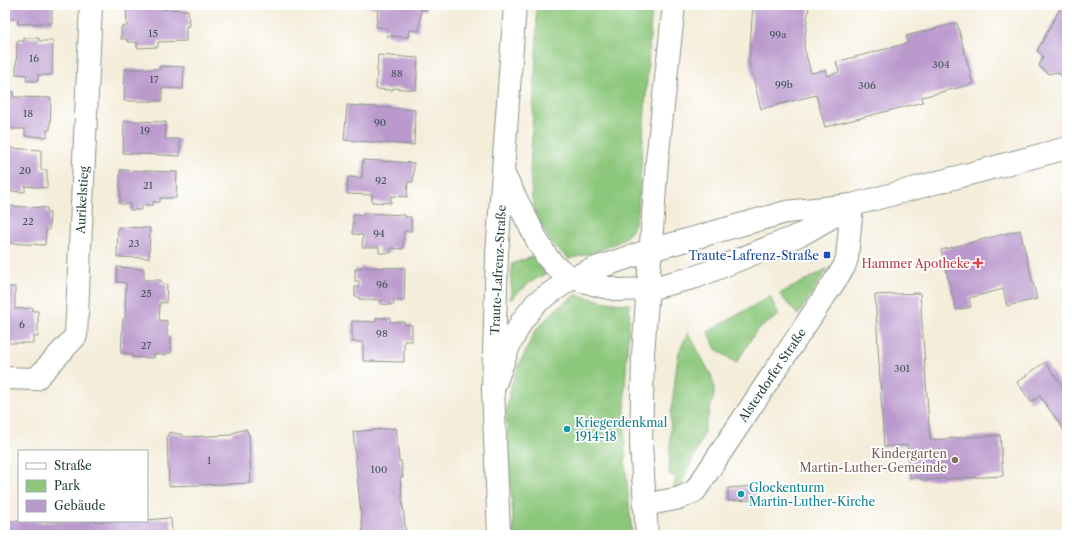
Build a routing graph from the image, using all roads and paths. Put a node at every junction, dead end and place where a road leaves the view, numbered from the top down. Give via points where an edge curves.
1 (91, 5) edge
2 (515, 5) edge
3 (674, 5) edge
4 (1067, 148) edge
5 (503, 174) junction
6 (852, 205) junction
7 (651, 250) junction
8 (572, 278) junction
9 (648, 289) junction
10 (5, 378) edge
11 (493, 389) junction
12 (644, 505) junction
13 (499, 535) edge
14 (647, 535) edge

1 - 10 street, Aurikelstieg via 76,336 36,379
2 - 5 street, Traute-Lafrenz-Straße
3 - 7 street via 657,161
4 - 6 street
5 - 8 street via 547,257
5 - 11 street, Traute-Lafrenz-Straße via 497,254
6 - 7 street via 786,212
6 - 9 street via 804,233 696,277
6 - 12 street, Alsterdorfer Straße via 844,267 695,491 680,498
7 - 8 street
7 - 9 street
8 - 9 street via 619,290
8 - 11 street via 536,303 522,321 509,346
9 - 12 street via 643,355 641,444
11 - 13 street, Traute-Lafrenz-Straße
12 - 14 street

